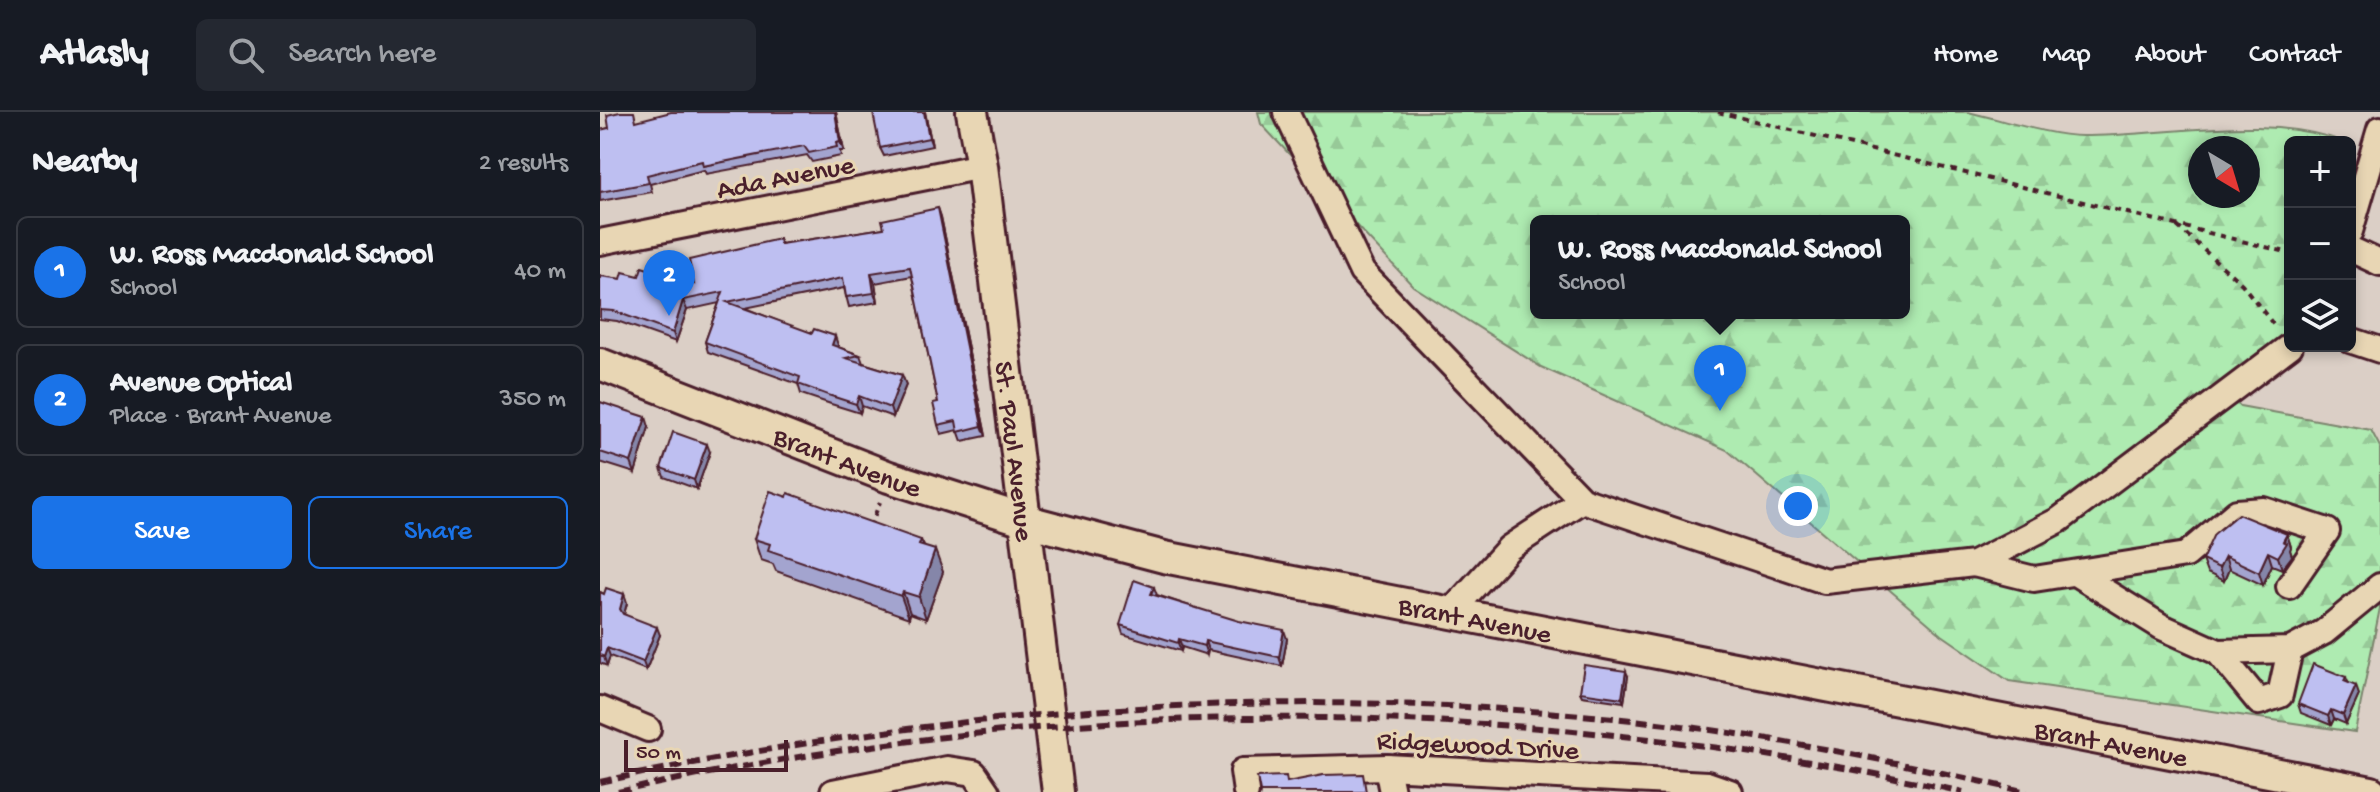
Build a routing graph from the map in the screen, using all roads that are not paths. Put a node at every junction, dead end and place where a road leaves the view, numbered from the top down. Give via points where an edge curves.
1 (972, 112) edge
2 (1286, 112) edge
3 (2380, 129) edge
4 (982, 166) junction
5 (2356, 211) edge
6 (600, 242) edge
7 (2356, 252) edge
8 (2380, 263) edge
9 (2356, 342) edge
10 (2380, 350) edge
11 (2284, 351) edge
12 (600, 364) edge
13 (1582, 500) junction
14 (1027, 521) junction
15 (1974, 564) junction
16 (2075, 573) junction
17 (2289, 586) dead end
18 (2380, 586) edge
19 (1450, 613) junction
20 (2290, 650) junction
21 (2218, 652) junction
22 (600, 709) edge
23 (648, 729) dead end
24 (1387, 767) junction
25 (980, 782) edge
26 (1715, 789) edge
27 (833, 792) edge
28 (1058, 792) edge
29 (1246, 792) edge
30 (1392, 792) edge
31 (2371, 792) edge

1 - 4 main road, St. Paul Avenue
2 - 13 street via 1362,272
3 - 5 street
4 - 6 street, Ada Avenue
4 - 14 main road, St. Paul Avenue
7 - 8 street
9 - 10 street
11 - 15 street via 2059,520
12 - 14 main road, Brant Avenue via 889,477
13 - 15 street via 1825,581
13 - 19 street via 1509,548
14 - 19 main road, Brant Avenue via 1164,557
14 - 28 main road, St. Paul Avenue
15 - 16 street via 2034,579
16 - 17 street via 2186,555 2237,512 2264,510 2327,531
16 - 21 street via 2162,627
18 - 20 street via 2324,632
19 - 31 main road, Brant Avenue
20 - 21 street
20 - 21 street via 2280,695 2259,702
22 - 23 street
24 - 26 street, Ridgewood Drive
24 - 29 street, Ridgewood Drive via 1243,771
24 - 30 street
25 - 27 street via 947,769

